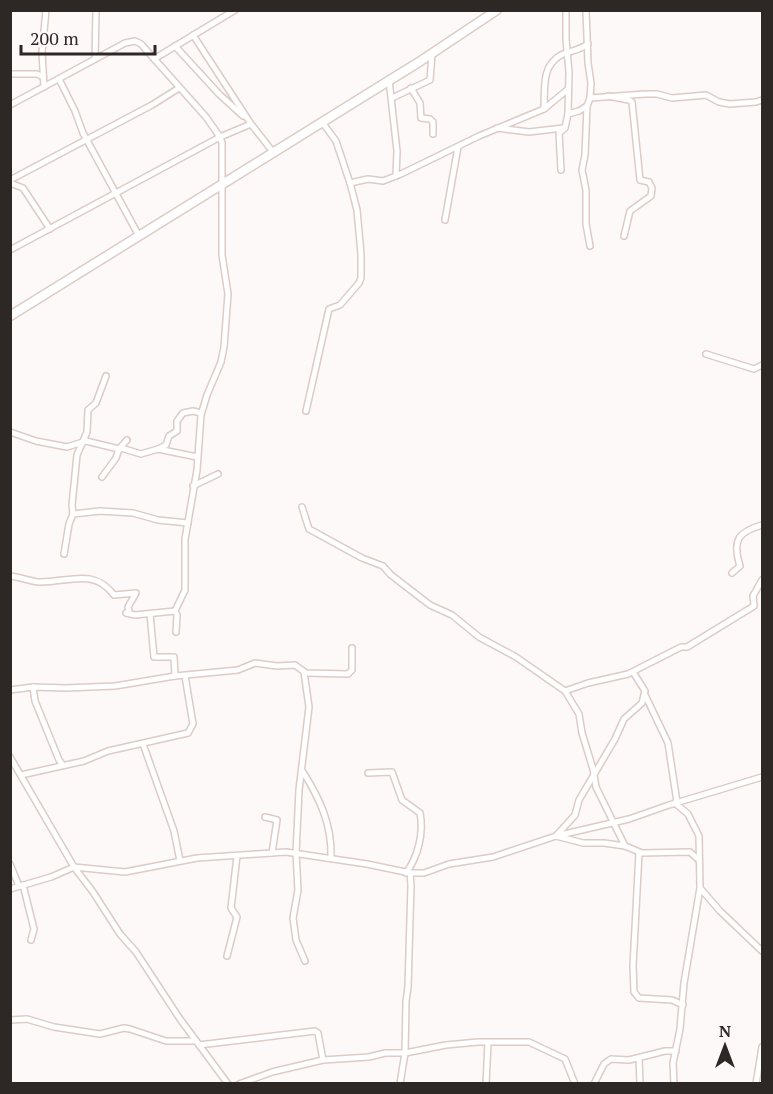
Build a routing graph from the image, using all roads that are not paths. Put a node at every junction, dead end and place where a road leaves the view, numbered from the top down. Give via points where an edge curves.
1 (46, 10) edge
2 (96, 10) edge
3 (235, 10) edge
4 (497, 10) edge
5 (566, 10) edge
6 (586, 10) edge
7 (193, 35) junction
8 (588, 44) junction
9 (176, 46) junction
10 (567, 53) junction
11 (432, 54) junction
12 (94, 59) junction
13 (153, 59) junction
14 (10, 74) edge
15 (43, 77) junction
16 (59, 79) junction
17 (389, 80) junction
18 (44, 87) junction
19 (179, 88) junction
20 (411, 88) junction
21 (567, 90) junction
22 (608, 96) junction
23 (392, 98) junction
24 (590, 98) junction
25 (762, 100) edge
26 (10, 105) edge
27 (587, 106) junction
28 (544, 109) junction
29 (568, 114) junction
30 (322, 122) junction
31 (250, 125) junction
32 (496, 128) junction
33 (565, 128) junction
34 (433, 134) dead end
35 (220, 137) junction
36 (87, 139) junction
37 (458, 147) junction
38 (273, 152) junction
39 (561, 170) dead end
40 (396, 176) junction
41 (10, 181) edge
42 (350, 183) junction
43 (222, 184) junction
44 (115, 195) junction
45 (445, 220) dead end
46 (50, 229) junction
47 (139, 236) junction
48 (624, 236) dead end
49 (590, 246) dead end
50 (10, 250) edge
51 (12, 311) edge
52 (706, 354) dead end
53 (762, 365) edge
54 (106, 376) dead end
55 (306, 411) dead end
56 (201, 413) junction
57 (10, 432) edge
58 (127, 440) dead end
59 (82, 441) junction
60 (120, 448) junction
61 (158, 449) junction
62 (198, 457) junction
63 (218, 474) dead end
64 (102, 477) dead end
65 (193, 486) junction
66 (302, 507) dead end
67 (73, 514) junction
68 (188, 523) junction
69 (762, 525) edge
70 (64, 554) dead end
71 (732, 573) dead end
72 (10, 576) edge
73 (762, 580) edge
74 (175, 611) junction
75 (150, 614) junction
76 (176, 632) dead end
77 (352, 648) dead end
78 (304, 672) junction
79 (633, 672) junction
80 (185, 675) junction
81 (175, 676) junction
82 (33, 687) junction
83 (10, 690) edge
84 (565, 691) junction
85 (645, 696) junction
86 (143, 744) junction
87 (10, 757) edge
88 (63, 765) junction
89 (303, 772) junction
90 (368, 773) dead end
91 (21, 775) junction
92 (594, 775) junction
93 (762, 777) edge
94 (676, 803) junction
95 (266, 818) dead end
96 (613, 823) junction
97 (556, 836) junction
98 (625, 846) junction
99 (272, 853) junction
100 (296, 853) junction
101 (639, 853) junction
102 (237, 856) junction
103 (331, 857) junction
104 (699, 860) junction
105 (180, 861) junction
106 (10, 864) edge
107 (74, 867) junction
108 (408, 873) junction
109 (20, 886) junction
110 (700, 888) junction
111 (10, 889) edge
112 (31, 940) dead end
113 (762, 951) edge
114 (227, 956) dead end
115 (305, 961) dead end
116 (683, 1005) junction
117 (10, 1020) edge
118 (197, 1043) junction
119 (488, 1043) junction
120 (762, 1047) edge
121 (676, 1051) junction
122 (405, 1053) junction
123 (639, 1059) junction
124 (323, 1060) junction
125 (228, 1083) edge
126 (239, 1083) edge
127 (400, 1083) edge
128 (486, 1083) edge
129 (575, 1083) edge
130 (594, 1083) edge
131 (640, 1083) edge
132 (674, 1083) edge
133 (756, 1083) edge

1 - 15 street
2 - 12 street
3 - 7 street
4 - 11 main road
5 - 10 street
6 - 8 street
7 - 9 street
7 - 31 street
8 - 10 street
8 - 24 street
9 - 13 street
9 - 31 street
10 - 21 street
10 - 28 street via 546,70
11 - 17 main road
11 - 20 street via 430,80
12 - 13 street via 135,42
12 - 16 street
13 - 19 street
14 - 15 street
15 - 18 street
16 - 18 street
16 - 36 street
17 - 23 street
17 - 30 main road
18 - 26 street
19 - 35 street
19 - 36 street
20 - 23 street
20 - 34 street via 420,104 420,117 432,120
21 - 28 street
21 - 29 street
22 - 24 street
22 - 25 street via 657,94 672,99 706,95 730,104
22 - 48 street via 632,102 640,180 649,182 652,188 651,197 630,212
23 - 40 street
24 - 27 street
27 - 29 street
27 - 49 street via 582,170
28 - 32 street
29 - 33 street
30 - 38 main road
30 - 42 street via 336,141
31 - 35 street
31 - 38 street
32 - 33 street via 529,132
32 - 37 street
33 - 39 street via 559,133
35 - 43 street
35 - 44 street
36 - 41 street
36 - 44 street
37 - 40 street
37 - 45 street
38 - 43 main road
40 - 42 street
41 - 46 street via 23,188
42 - 55 street via 358,214 361,278 340,305 329,309
43 - 47 main road
43 - 56 street via 222,255 228,290 224,347
44 - 46 street
44 - 47 street
46 - 50 street
47 - 51 main road
52 - 53 street via 754,369
54 - 59 street via 96,402 88,410 87,432
56 - 61 street via 183,413 177,430
56 - 62 street
57 - 59 street via 67,447
58 - 60 street
59 - 60 street
59 - 67 street via 77,455
60 - 61 street via 141,454
60 - 64 street
61 - 62 street
62 - 65 street
63 - 65 street
65 - 68 street
66 - 84 street via 309,529 383,566 430,604
67 - 68 street via 133,513
67 - 70 street
68 - 74 street via 185,590
69 - 71 street via 744,531 737,541 740,566
72 - 75 street via 39,582 93,579 114,595 135,593 126,613
73 - 79 street via 749,610 687,647
74 - 75 street
74 - 76 street
75 - 81 street via 154,657 174,657
77 - 78 street via 350,673
78 - 80 street via 295,665 258,662 238,670
78 - 89 street via 309,707
79 - 84 street
79 - 85 street via 643,685
80 - 81 street
80 - 86 street via 191,731
81 - 82 street via 115,686
82 - 83 street
82 - 88 street via 36,706
84 - 92 street via 579,714
85 - 92 street via 624,719
85 - 94 street via 668,742
86 - 88 street
86 - 105 street via 174,831
87 - 91 street
88 - 91 street
89 - 100 street
89 - 103 street via 326,816
90 - 108 street via 392,772 402,800 420,813 422,825 415,861
91 - 107 street
92 - 96 street
92 - 97 street via 575,815
93 - 94 street
94 - 96 street
94 - 104 street via 696,827
95 - 99 street via 278,820
96 - 97 street
96 - 98 street
97 - 98 street via 583,843
97 - 108 street via 493,857 449,864 428,873
98 - 101 street
99 - 100 street
99 - 102 street
100 - 103 street
100 - 115 street via 298,890 293,913 297,946
101 - 104 street via 690,852
101 - 116 street via 634,992 639,998 672,999
102 - 105 street
102 - 114 street via 231,908 237,917
103 - 108 street
104 - 110 street
105 - 107 street via 125,872
106 - 109 street
107 - 109 street
107 - 118 street
108 - 122 street via 411,919
109 - 111 street
109 - 112 street via 34,928
110 - 113 street
110 - 116 street
116 - 121 street
117 - 118 street via 27,1019 60,1029 100,1034 124,1028 166,1041
118 - 124 street via 315,1031
118 - 125 street
119 - 122 street via 446,1045
119 - 128 street
119 - 129 street via 535,1044 567,1060
120 - 133 street
121 - 123 street
121 - 132 street
122 - 124 street
122 - 127 street
123 - 130 street via 608,1061
123 - 131 street
124 - 126 street

